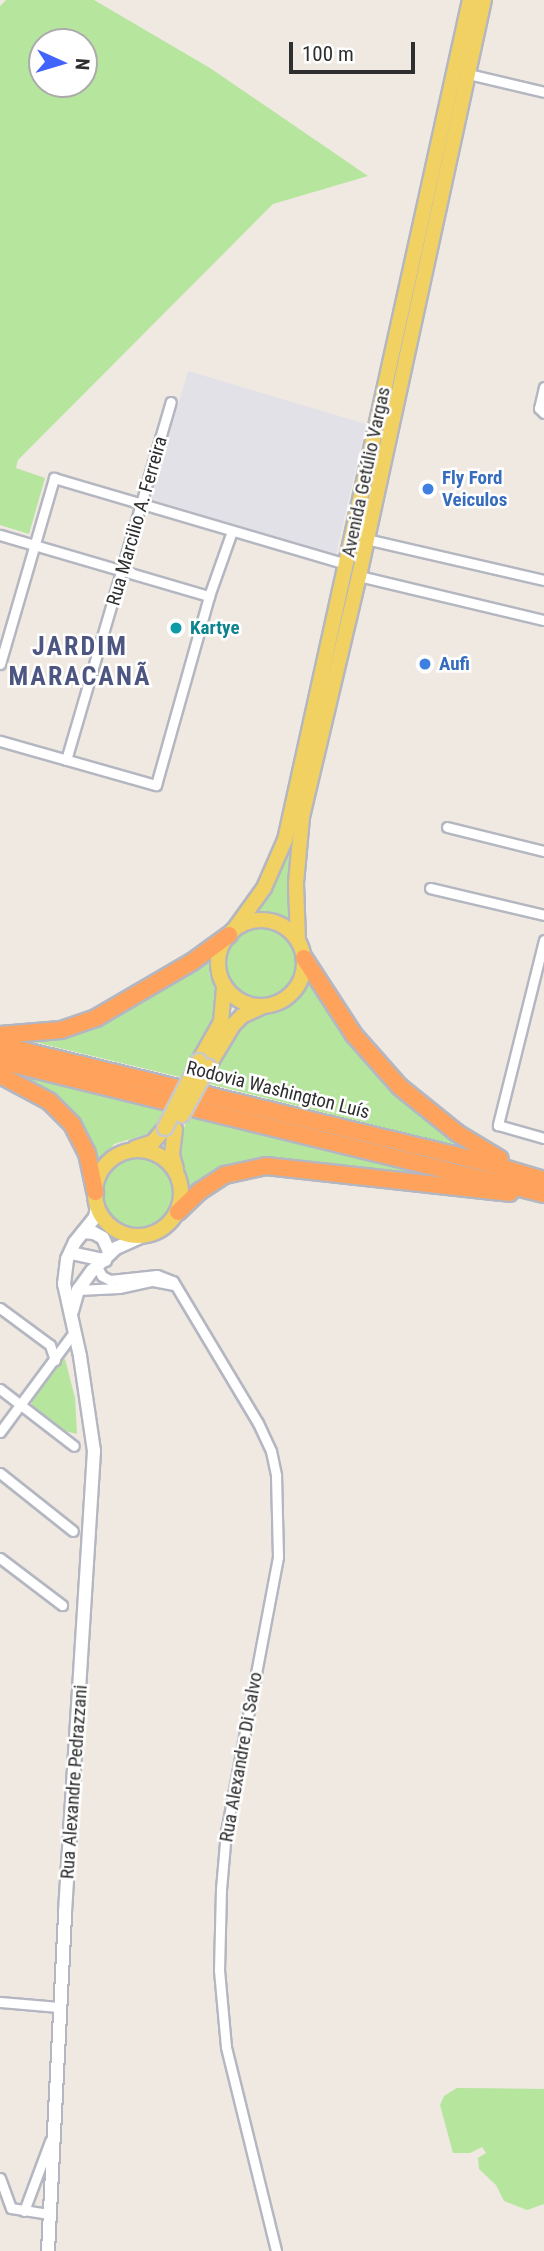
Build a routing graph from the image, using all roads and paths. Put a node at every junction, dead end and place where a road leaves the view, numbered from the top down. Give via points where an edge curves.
1 (470, 0) edge
2 (484, 0) edge
3 (468, 74) junction
4 (544, 92) edge
5 (544, 387) edge
6 (171, 402) dead end
7 (544, 413) edge
8 (142, 503) junction
9 (232, 531) junction
10 (0, 535) edge
11 (366, 539) junction
12 (34, 546) junction
13 (346, 564) junction
14 (122, 570) junction
15 (359, 576) junction
16 (544, 580) edge
17 (209, 596) junction
18 (544, 620) edge
19 (0, 664) edge
20 (0, 741) edge
21 (66, 760) junction
22 (447, 827) dead end
23 (544, 851) edge
24 (430, 888) dead end
25 (544, 915) edge
26 (231, 933) junction
27 (544, 940) edge
28 (298, 941) junction
29 (304, 958) junction
30 (224, 985) junction
31 (261, 1007) junction
32 (0, 1035) edge
33 (0, 1045) edge
34 (0, 1061) edge
35 (204, 1064) junction
36 (0, 1075) edge
37 (170, 1128) junction
38 (544, 1138) edge
39 (127, 1151) junction
40 (177, 1173) junction
41 (544, 1180) edge
42 (544, 1194) edge
43 (96, 1199) junction
44 (544, 1199) edge
45 (178, 1212) junction
46 (83, 1232) junction
47 (141, 1237) junction
48 (71, 1253) junction
49 (104, 1260) junction
50 (65, 1273) junction
51 (175, 1285) junction
52 (78, 1290) junction
53 (0, 1308) edge
54 (71, 1315) junction
55 (74, 1332) junction
56 (80, 1356) junction
57 (56, 1358) junction
58 (0, 1389) edge
59 (21, 1404) junction
60 (0, 1432) edge
61 (74, 1446) dead end
62 (0, 1473) edge
63 (73, 1531) dead end
64 (0, 1558) edge
65 (62, 1605) dead end
66 (0, 2002) edge
67 (60, 2007) junction
68 (53, 2133) junction
69 (0, 2178) edge
70 (24, 2211) junction
71 (50, 2214) junction
72 (48, 2251) edge
73 (276, 2251) edge

1 - 13 main road, Avenida Getúlio Vargas
2 - 3 main road, Avenida Getúlio Vargas
3 - 4 street
3 - 11 main road, Avenida Getúlio Vargas
5 - 7 street via 539,408
6 - 8 street, Rua Marcilio A. Ferreira
8 - 9 street
8 - 12 street via 54,478
8 - 14 street, Rua Marcilio A. Ferreira
9 - 13 street
9 - 17 street
10 - 12 street
11 - 15 main road, Avenida Getúlio Vargas
11 - 16 street
12 - 14 street
12 - 19 street
13 - 26 main road, Avenida Getúlio Vargas via 285,840 264,888
14 - 17 street
14 - 21 street, Rua Marcilio A. Ferreira
15 - 18 street
15 - 28 main road, Avenida Getúlio Vargas via 300,830
17 - 21 street via 154,786
20 - 21 street
22 - 23 street
24 - 25 street
26 - 28 main road via 253,922 275,923
26 - 30 main road via 219,960
26 - 32 highway via 192,962 96,1018 61,1030
27 - 38 street via 498,1125
28 - 29 main road
29 - 31 main road via 303,972 288,997
29 - 41 highway via 354,1035 415,1100 489,1154
30 - 31 main road via 234,996
30 - 35 main road via 221,1022
31 - 35 main road via 233,1025
33 - 41 highway, Rodovia Washington Luís via 446,1152
34 - 42 highway, Rodovia Washington Luís
35 - 37 main road, bridge
36 - 43 highway via 50,1101 72,1124 87,1153
37 - 39 main road via 153,1142
37 - 40 main road
39 - 40 main road via 156,1153
39 - 43 main road via 108,1162 97,1181
40 - 45 main road via 181,1186
43 - 46 street, Rua Alexandre Pedrazzani via 95,1217
43 - 47 main road via 114,1229
44 - 45 highway via 267,1166 225,1175
45 - 47 main road via 163,1229
46 - 48 street, Rua Alexandre Pedrazzani
46 - 49 street via 103,1238
47 - 49 street, Rua Alexandre Pedrazzani
48 - 49 street
48 - 50 street, Rua Alexandre Pedrazzani
49 - 51 street via 102,1276 110,1280 157,1275 170,1278
49 - 52 street, Rua Alexandre Pedrazzani
50 - 52 street
50 - 54 street, Rua Alexandre Pedrazzani
51 - 52 street via 153,1281
51 - 73 street, Rua Alexandre Di Salvo via 258,1423 271,1451 279,1499 278,1557 226,1831 219,1970 226,2047
52 - 54 street, Rua Alexandre Pedrazzani
53 - 57 street via 50,1345
54 - 55 street, Rua Alexandre Pedrazzani
55 - 56 street, Rua Alexandre Pedrazzani
55 - 57 street
56 - 57 street
56 - 67 street, Rua Alexandre Pedrazzani via 93,1429 93,1480
57 - 59 street
58 - 59 street
59 - 60 street
59 - 61 street
62 - 63 street
64 - 65 street
66 - 67 street
67 - 68 street, Rua Alexandre Pedrazzani
68 - 70 street
68 - 71 street, Rua Alexandre Pedrazzani
69 - 70 street via 8,2204
70 - 71 street
71 - 72 street, Rua Alexandre Pedrazzani

